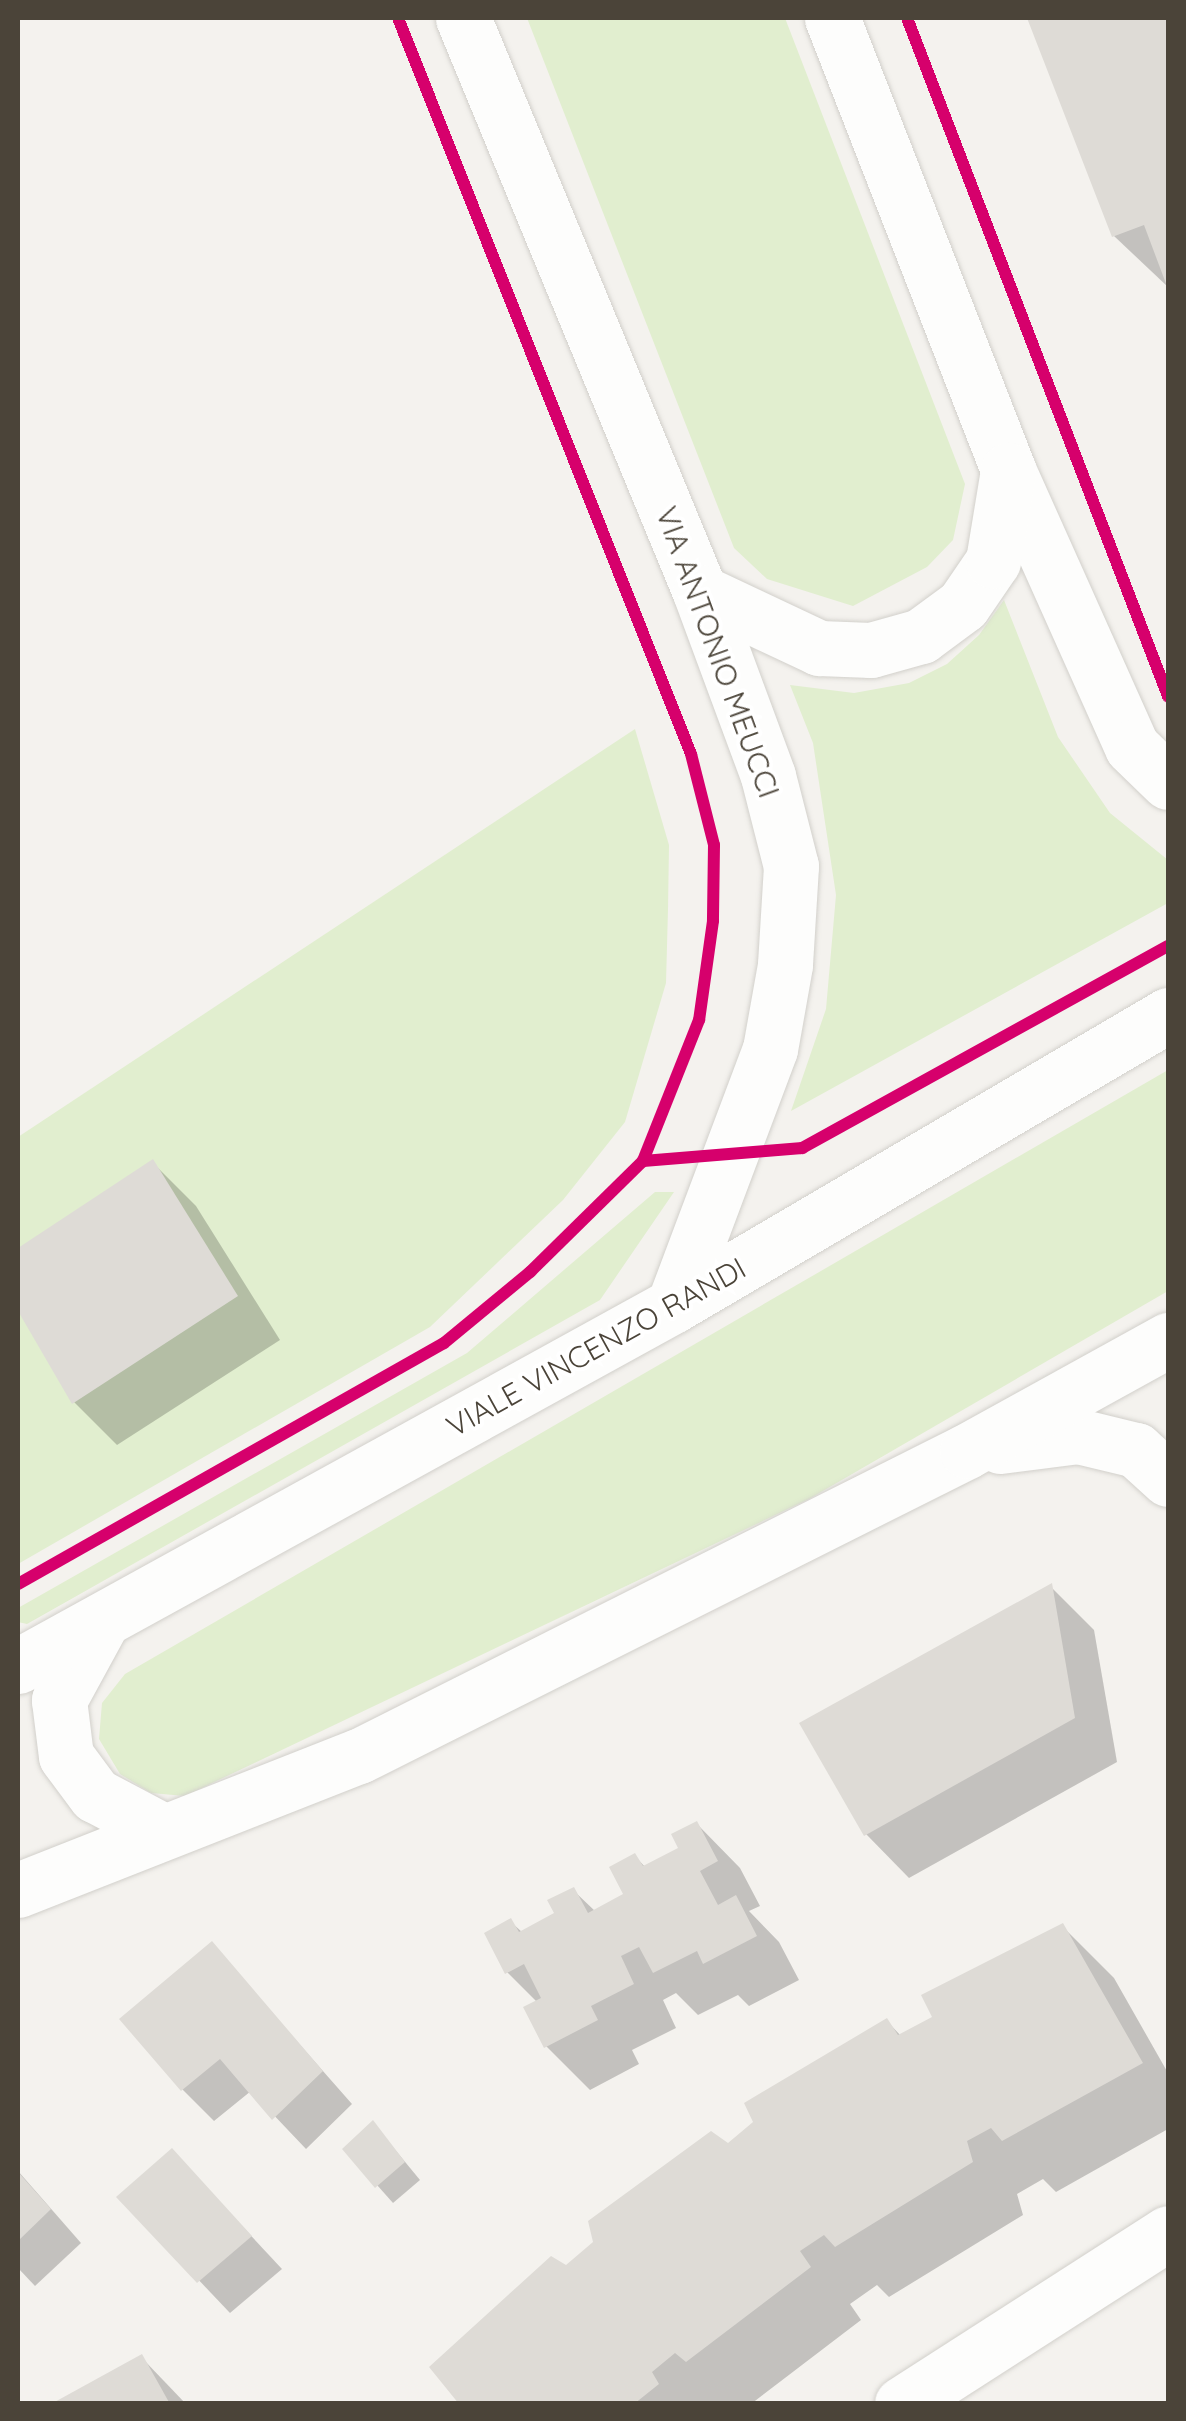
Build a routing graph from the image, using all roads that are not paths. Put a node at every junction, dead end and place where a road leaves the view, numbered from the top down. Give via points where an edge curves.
1 (463, 18) edge
2 (832, 18) edge
3 (1008, 470) junction
4 (700, 592) junction
5 (1168, 782) edge
6 (1168, 1015) edge
7 (674, 1305) junction
8 (1168, 1340) edge
9 (967, 1451) junction
10 (1168, 1479) edge
11 (101, 1623) junction
12 (23, 1660) edge
13 (163, 1831) junction
14 (18, 1890) edge
15 (1168, 2232) edge
16 (902, 2404) edge

1 - 4 street, VIA ANTONIO MEUCCI
2 - 3 street
3 - 4 street via 993,561 964,605 921,636 871,650 818,648
3 - 5 street via 1132,747
4 - 7 street, VIA ANTONIO MEUCCI via 768,776 791,866 785,964 770,1050
6 - 7 street, VIALE VINCENZO RANDI
7 - 11 street, VIALE VINCENZO RANDI
8 - 9 street
9 - 10 street via 1078,1436 1136,1450
9 - 13 street via 359,1756
11 - 12 street, VIALE VINCENZO RANDI
11 - 13 street via 60,1700 66,1756 95,1795
13 - 14 street
15 - 16 street

